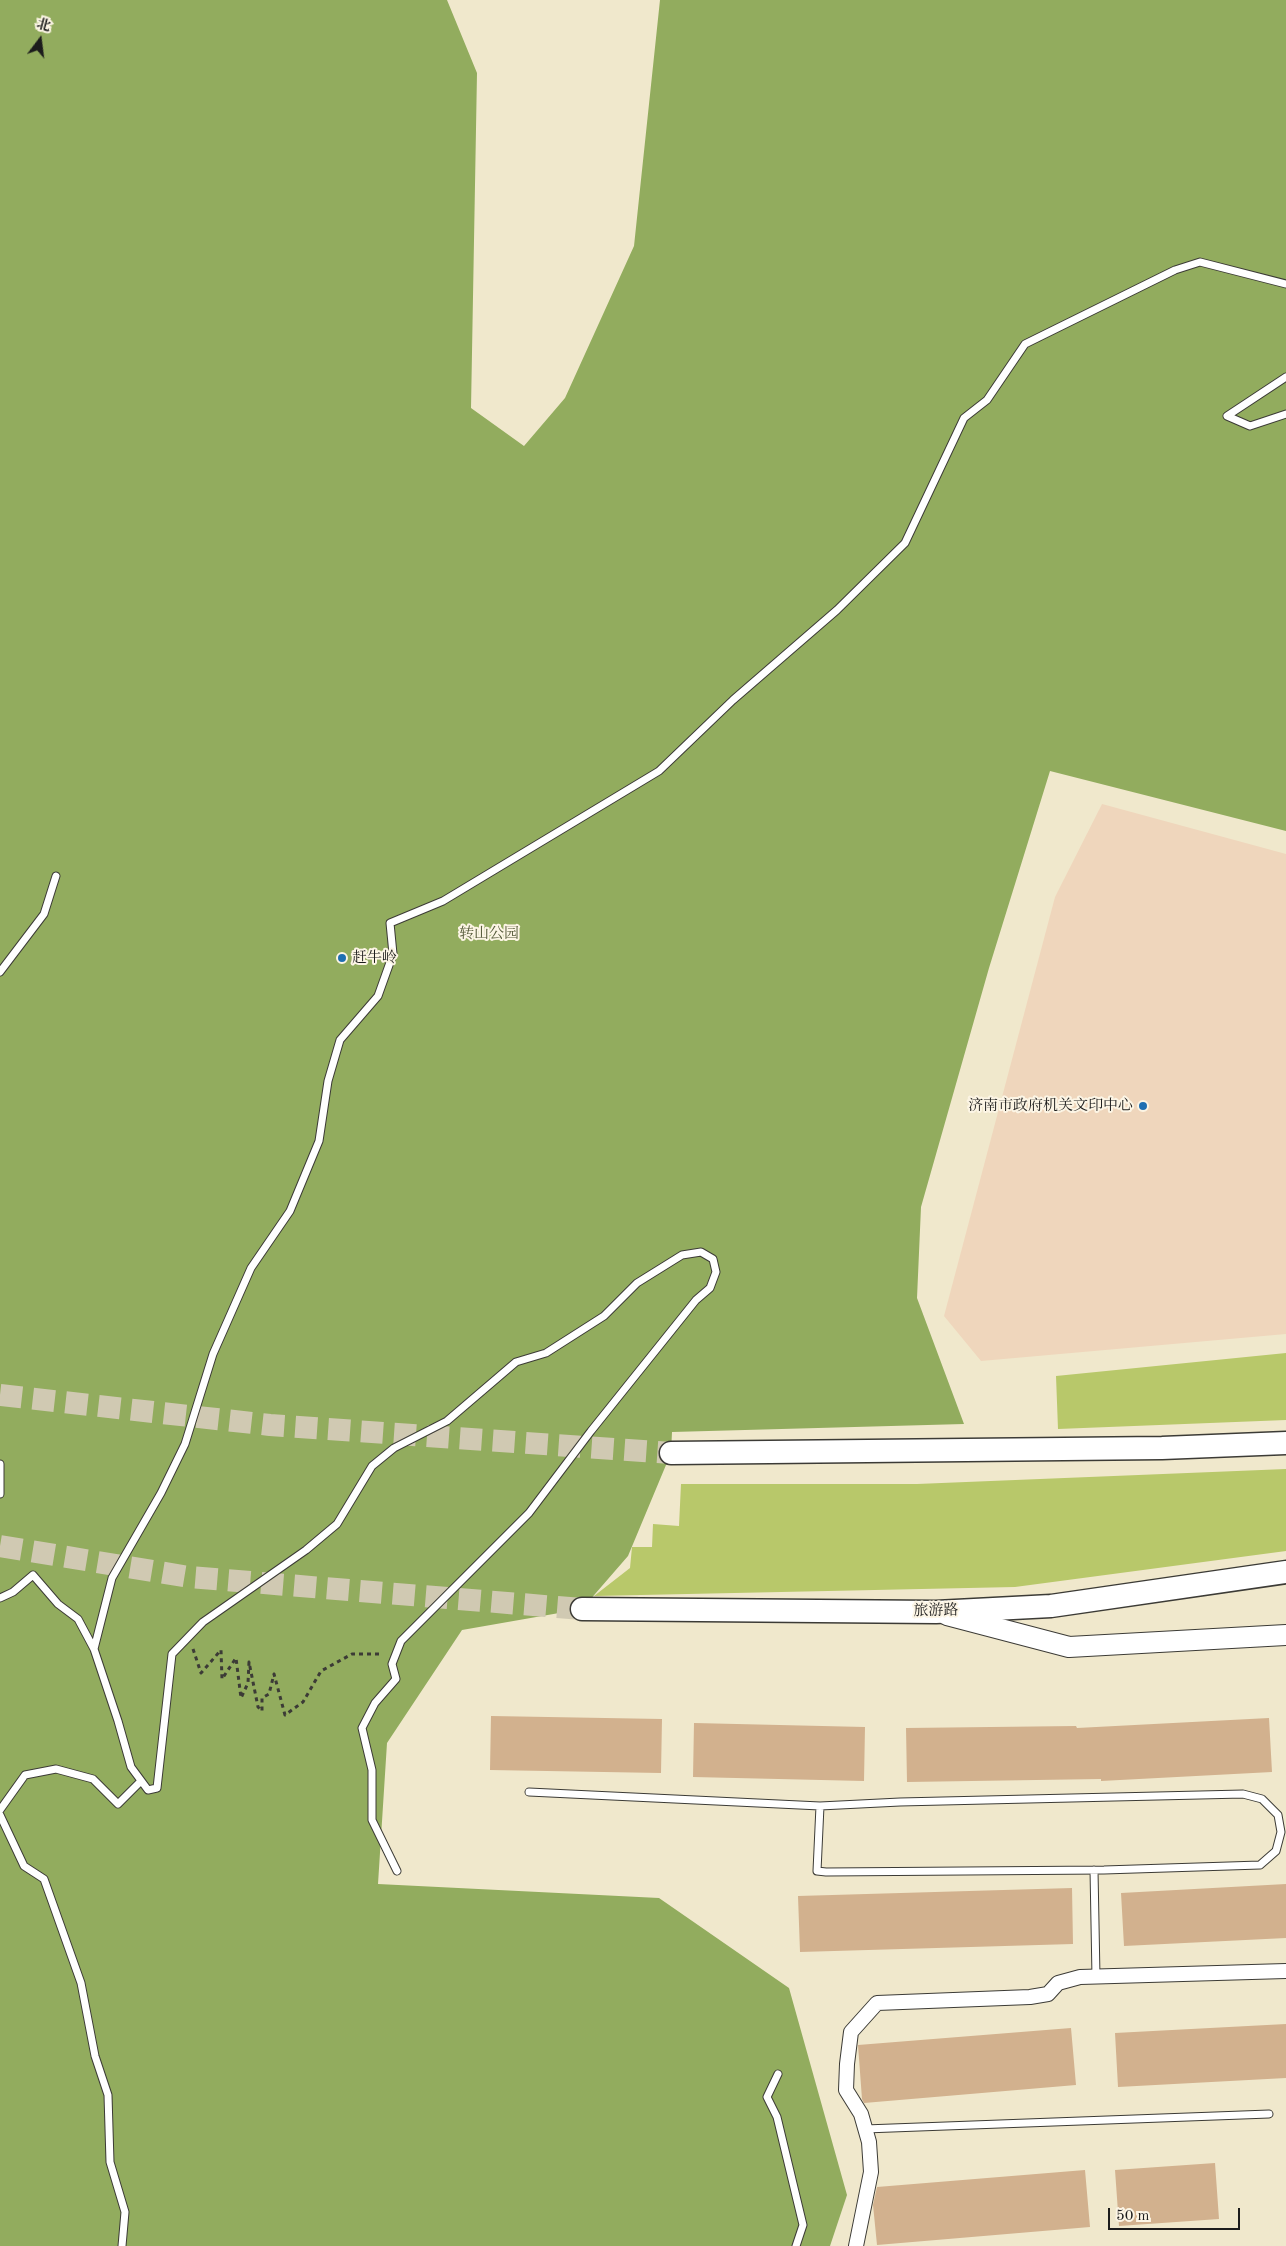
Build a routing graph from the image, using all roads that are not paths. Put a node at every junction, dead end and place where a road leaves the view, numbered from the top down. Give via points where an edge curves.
1 (1286, 284) edge
2 (1286, 377) edge
3 (1286, 414) edge
4 (56, 876) dead end
5 (0, 972) edge
6 (1286, 1444) edge
7 (671, 1453) tunnel mouth
8 (0, 1464) edge
9 (0, 1494) edge
10 (1286, 1572) edge
11 (0, 1598) edge
12 (582, 1609) tunnel mouth
13 (936, 1612) junction
14 (1286, 1635) edge
15 (94, 1649) junction
16 (141, 1782) junction
17 (529, 1792) dead end
18 (820, 1806) junction
19 (0, 1810) edge
20 (0, 1815) edge
21 (1094, 1870) junction
22 (397, 1871) dead end
23 (1286, 1971) edge
24 (1096, 1977) junction
25 (778, 2074) dead end
26 (1268, 2114) dead end
27 (865, 2129) junction
28 (122, 2246) edge
29 (796, 2246) edge
30 (856, 2246) edge

1 - 15 lane via 1200,262 1175,270 1025,344 987,400 964,418 905,542 837,610 733,700 659,771 443,900 390,924 393,954 378,996 340,1040 328,1080 319,1141 290,1212 251,1268 213,1354 185,1444 112,1578
2 - 3 lane via 1227,416 1250,426
4 - 5 lane via 44,914
6 - 7 main road
8 - 9 lane
10 - 13 main road, 旅游路 via 1051,1606
11 - 15 lane via 14,1592 33,1576 58,1604 78,1619
12 - 13 main road, 旅游路
13 - 14 street via 1069,1647
15 - 16 lane via 130,1767
16 - 19 lane via 118,1804 92,1779 56,1770 25,1775
16 - 22 lane via 148,1790 157,1788 172,1654 203,1622 306,1550 337,1524 372,1466 394,1448 447,1421 516,1362 546,1353 604,1316 637,1283 682,1256 701,1252 713,1259 716,1272 710,1288 696,1300 529,1513 401,1642 392,1664 396,1679 375,1703 362,1728 372,1770 372,1820
17 - 18 lane
18 - 21 lane via 817,1870
18 - 21 lane via 1243,1794 1262,1799 1278,1815 1281,1832 1276,1851 1260,1865
20 - 28 lane via 24,1866 44,1879 81,1983 95,2056 108,2095 110,2162 125,2212
21 - 24 lane
23 - 24 street
24 - 27 street via 1058,1983 1048,1994 1030,1997 877,2003 851,2032 847,2064 846,2090 861,2114
25 - 29 lane via 767,2097 777,2117 803,2225
26 - 27 lane
27 - 30 street via 871,2172

